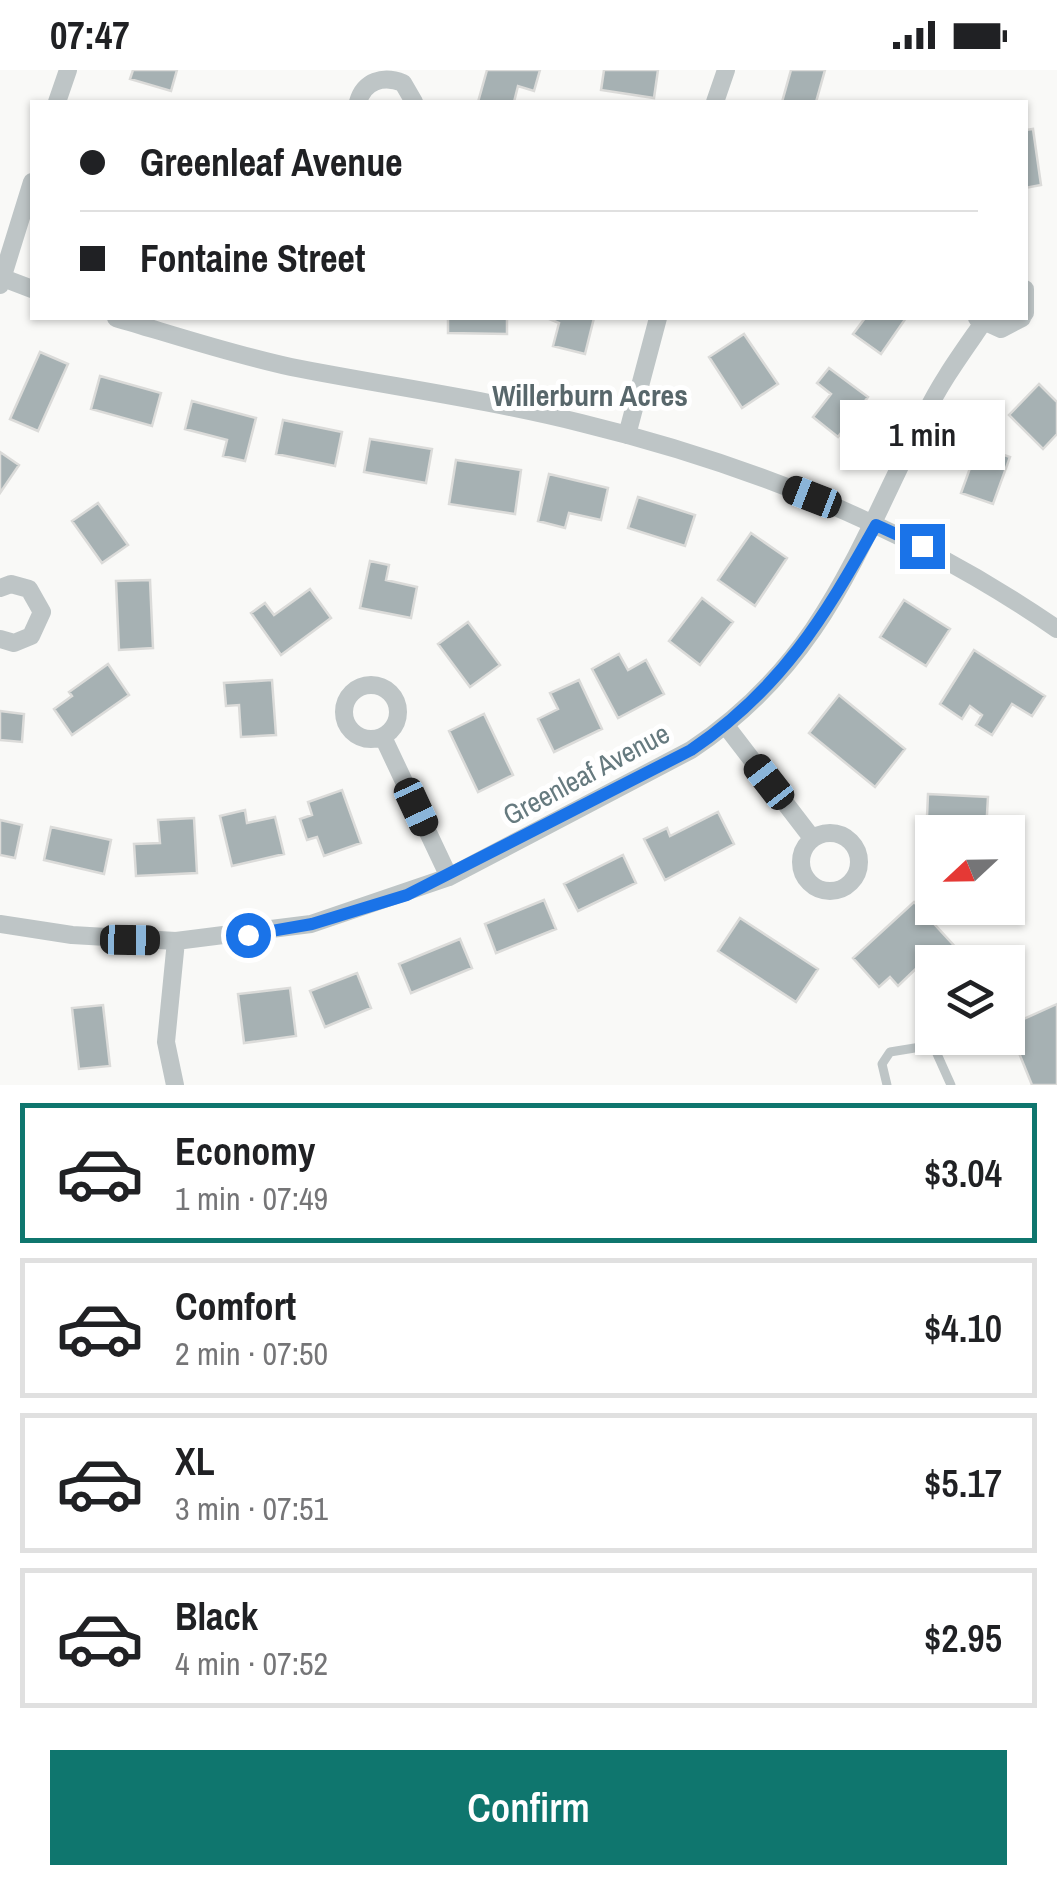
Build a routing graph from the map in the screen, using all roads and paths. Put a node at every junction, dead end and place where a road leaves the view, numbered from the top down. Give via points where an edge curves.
1 (68, 70) edge
2 (726, 70) edge
3 (395, 75) edge
4 (59, 100) edge
5 (360, 100) edge
6 (413, 100) edge
7 (716, 100) edge
8 (30, 188) edge
9 (1, 281) edge
10 (30, 288) edge
11 (123, 320) edge
12 (657, 320) edge
13 (1015, 320) edge
14 (979, 321) edge
15 (626, 435) junction
16 (876, 525) junction
17 (0, 588) edge
18 (1057, 629) edge
19 (0, 639) edge
20 (726, 726) junction
21 (383, 737) dead end
22 (812, 838) dead end
23 (450, 877) junction
24 (0, 924) edge
25 (176, 941) junction
26 (175, 1085) edge
27 (887, 1085) edge
28 (951, 1085) edge

1 - 4 street
2 - 7 street
3 - 5 street via 374,81
3 - 6 street
8 - 9 street
9 - 10 street
11 - 15 street via 252,358
12 - 15 street
13 - 14 street, Greenleaf Avenue via 1001,329
14 - 16 street, Greenleaf Avenue via 924,415
15 - 16 street via 726,465
16 - 18 street via 967,569
16 - 20 street, Greenleaf Avenue via 808,640
17 - 19 street via 29,589 42,612 31,636
20 - 22 street
20 - 23 street, Greenleaf Avenue
21 - 23 street
23 - 25 street, Greenleaf Avenue via 312,924
24 - 25 street, Greenleaf Avenue
25 - 26 street via 166,1042
27 - 28 lane via 882,1064 890,1052 933,1044

